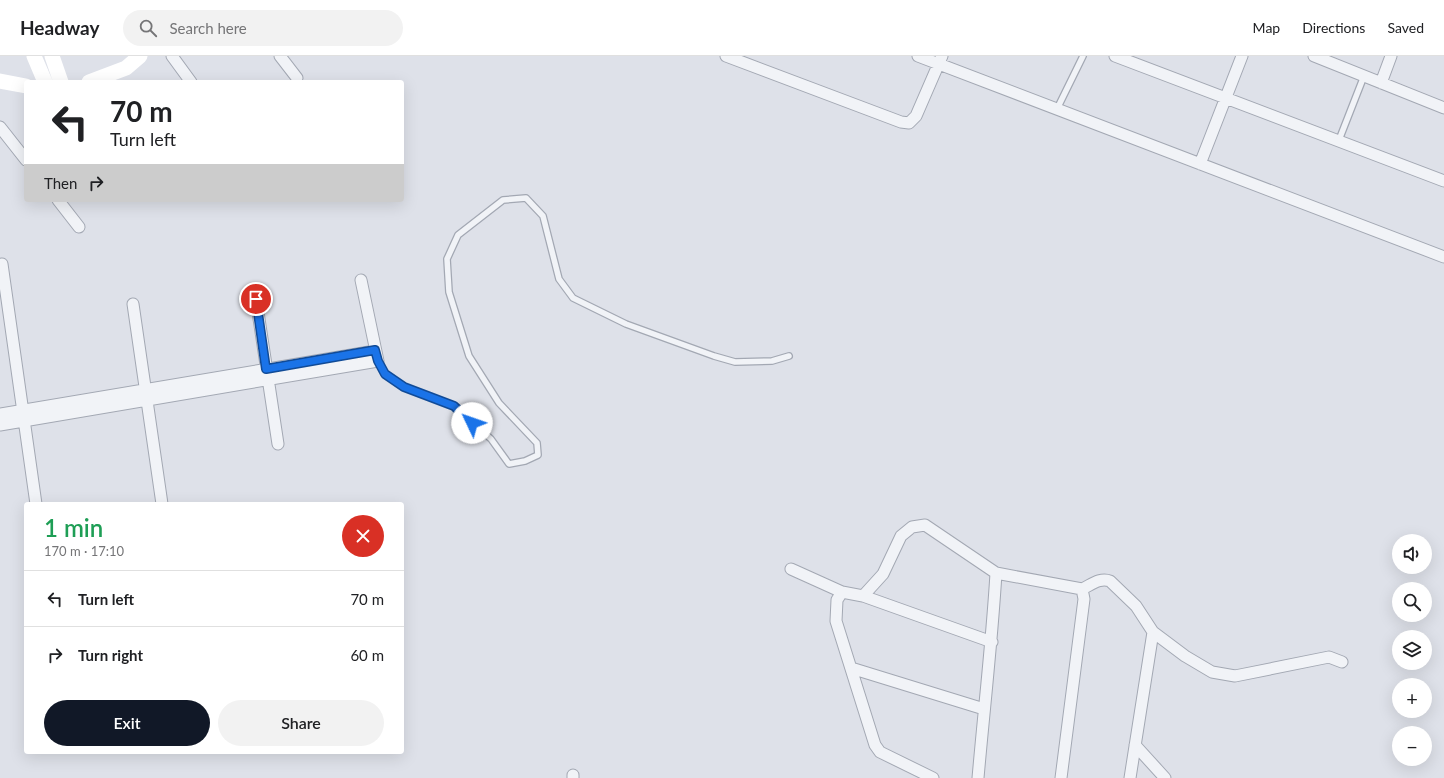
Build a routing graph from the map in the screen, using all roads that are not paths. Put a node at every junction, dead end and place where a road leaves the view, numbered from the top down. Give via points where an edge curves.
1 (34, 56) edge
2 (52, 56) edge
3 (140, 56) edge
4 (172, 56) edge
5 (280, 56) edge
6 (726, 56) edge
7 (918, 56) edge
8 (1083, 56) edge
9 (1115, 56) edge
10 (1242, 56) edge
11 (1391, 56) edge
12 (1318, 57) edge
13 (940, 60) edge
14 (1364, 76) junction
15 (297, 78) dead end
16 (44, 80) edge
17 (60, 80) edge
18 (94, 80) edge
19 (190, 80) edge
20 (0, 82) edge
21 (1381, 83) junction
22 (24, 86) edge
23 (1225, 98) junction
24 (1444, 108) edge
25 (1058, 110) junction
26 (0, 127) edge
27 (1339, 140) junction
28 (24, 157) edge
29 (1200, 164) junction
30 (1444, 181) edge
31 (60, 202) edge
32 (79, 227) dead end
33 (1444, 257) edge
34 (2, 264) dead end
35 (361, 280) dead end
36 (256, 299) dead end
37 (133, 304) dead end
38 (376, 356) junction
39 (790, 356) dead end
40 (267, 374) junction
41 (146, 395) junction
42 (0, 414) edge
43 (23, 416) junction
44 (0, 425) edge
45 (278, 444) dead end
46 (36, 502) edge
47 (162, 502) edge
48 (791, 569) dead end
49 (996, 573) junction
50 (1082, 588) junction
51 (842, 592) junction
52 (863, 596) junction
53 (1153, 632) junction
54 (992, 642) junction
55 (1342, 662) dead end
56 (851, 668) junction
57 (984, 709) junction
58 (1135, 745) junction
59 (933, 778) edge
60 (978, 778) edge
61 (1062, 778) edge
62 (1130, 778) edge
63 (1165, 778) edge

1 - 16 main road
2 - 17 main road
3 - 18 main road via 126,68
4 - 19 street
5 - 15 street
6 - 13 street via 908,123 916,116
7 - 13 street
8 - 25 lane
9 - 23 street
10 - 23 street
11 - 21 street
12 - 14 street
13 - 25 street
14 - 21 street
14 - 27 lane
20 - 22 main road
21 - 24 street
23 - 27 street
23 - 29 street
25 - 29 street
26 - 28 street
27 - 30 street
29 - 33 street
31 - 32 street
34 - 43 street
35 - 38 street
36 - 40 street
37 - 41 street
38 - 39 lane via 385,374 404,387 454,406 491,439 509,464 538,455 537,443 499,403 469,356 449,292 447,259 458,235 503,200 526,198 543,216 558,279 573,298 626,324 735,362 772,361
38 - 40 street
40 - 41 street
40 - 45 street
41 - 43 street
41 - 47 street
42 - 43 street
43 - 44 street
43 - 46 street
48 - 51 street
49 - 50 street
49 - 52 street via 925,525 912,527 901,536 883,574
49 - 54 street
50 - 53 street via 1101,580 1110,581 1136,606
50 - 61 street via 1084,598
51 - 52 street
51 - 56 street via 837,600 836,621
52 - 54 street
53 - 55 street via 1212,672 1235,676 1329,657
53 - 58 street
54 - 57 street
56 - 57 street
56 - 59 street via 877,748 880,752
57 - 60 street
58 - 62 street
58 - 63 street

